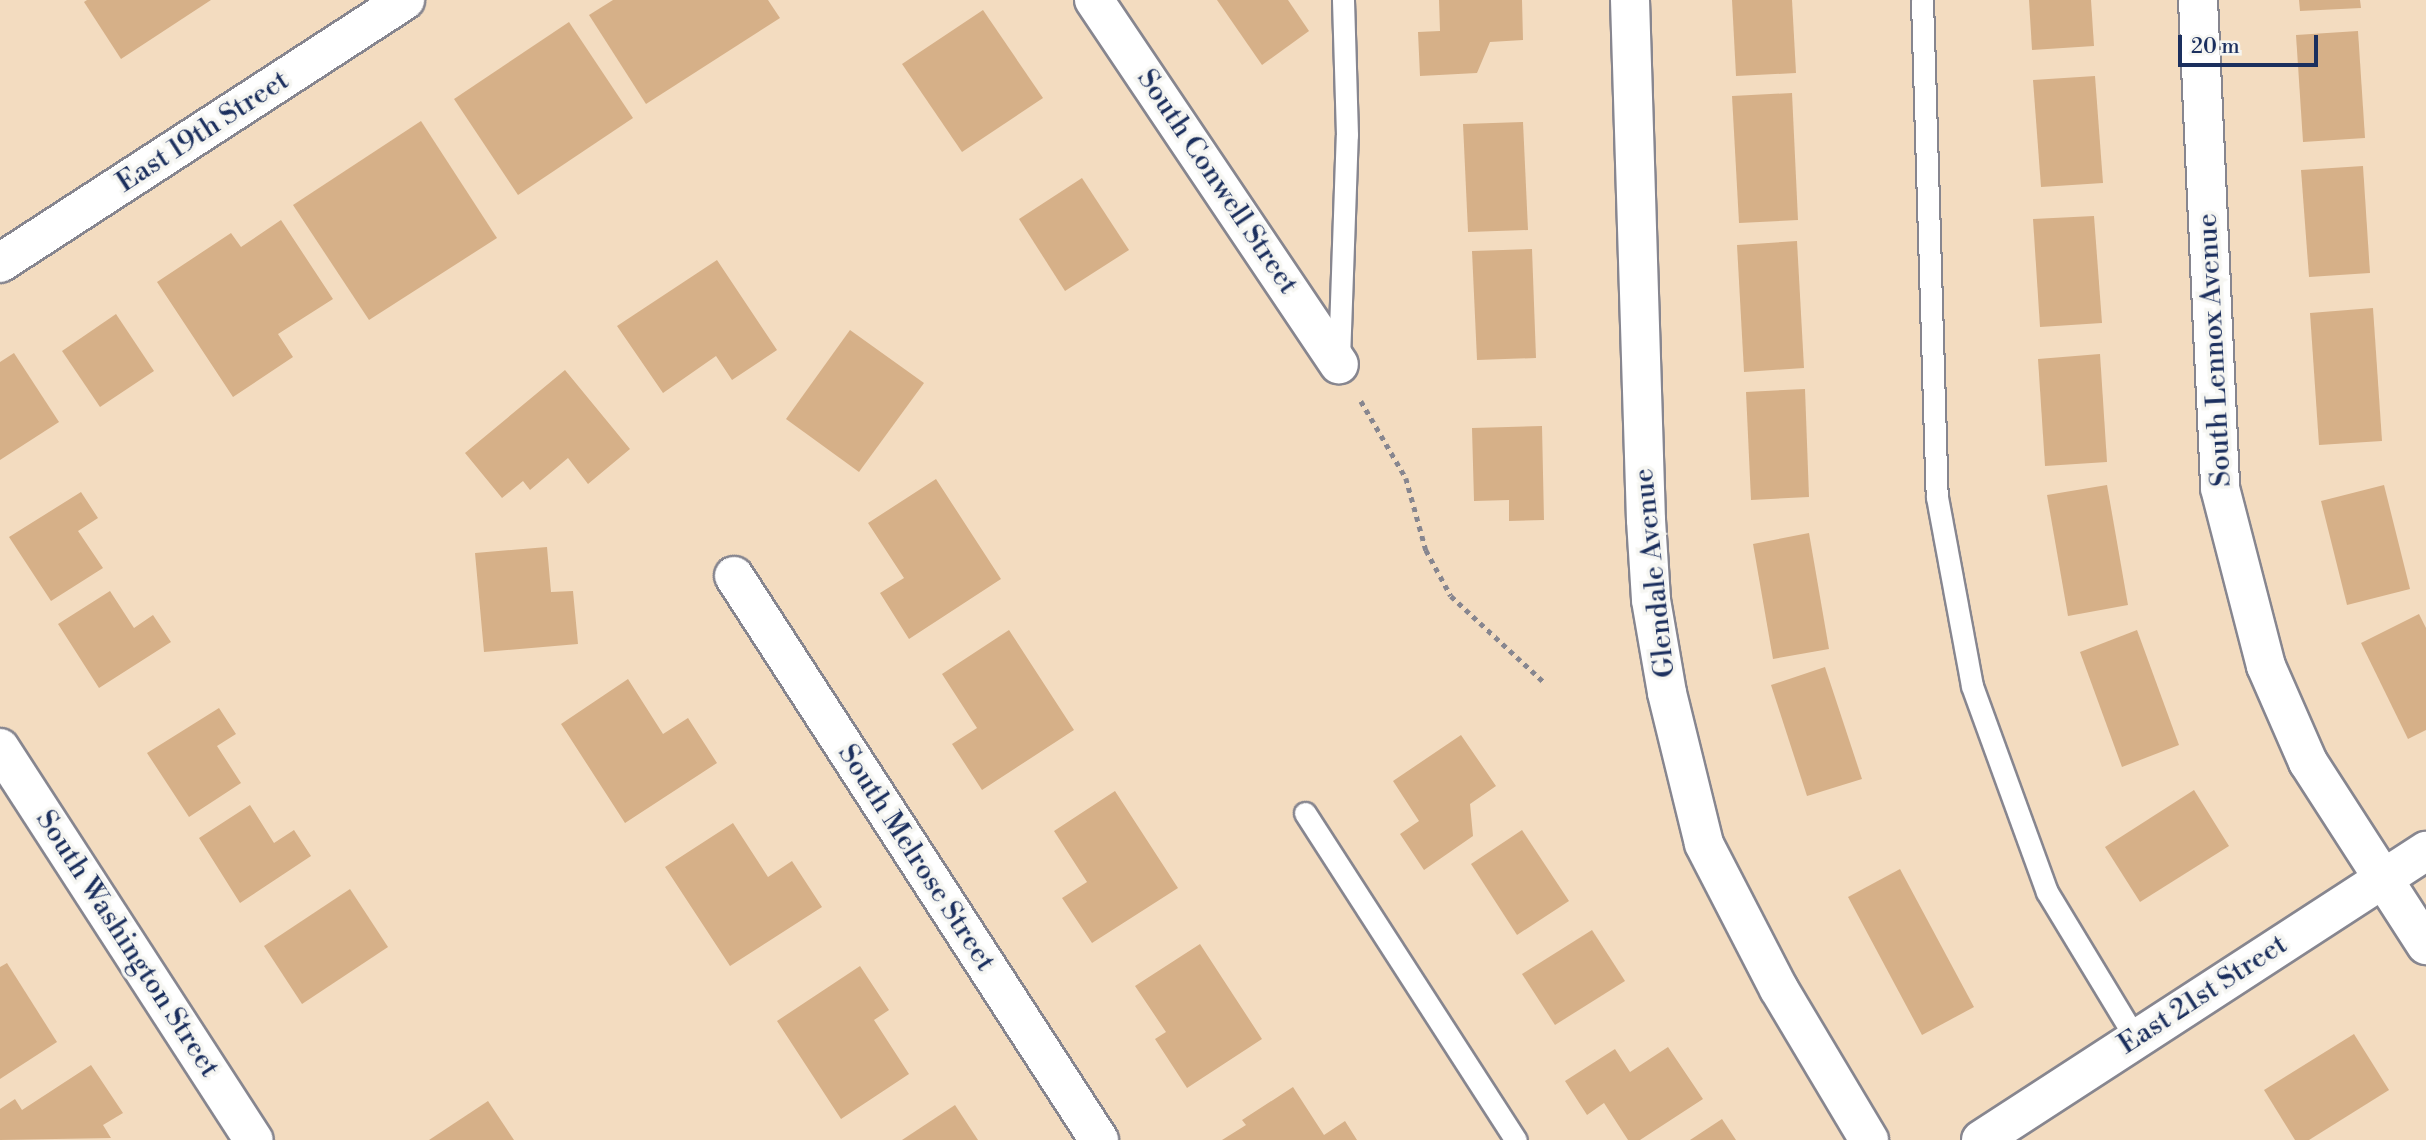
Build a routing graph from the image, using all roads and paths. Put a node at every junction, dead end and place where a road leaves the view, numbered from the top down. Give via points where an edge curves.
1 (1094, 0) edge
2 (1343, 0) edge
3 (1630, 0) edge
4 (1923, 0) edge
5 (2198, 0) edge
6 (381, 7) edge
7 (0, 263) edge
8 (1339, 364) junction
9 (734, 576) dead end
10 (1546, 684) dead end
11 (0, 748) edge
12 (1305, 813) dead end
13 (2426, 851) edge
14 (2384, 878) junction
15 (2426, 945) edge
16 (2136, 1039) junction
17 (254, 1140) edge
18 (1099, 1140) edge
19 (1516, 1140) edge
20 (1869, 1140) edge
21 (1981, 1140) edge

1 - 8 street, South Conwell Street
2 - 8 lane via 1347,135
3 - 20 street, Glendale Avenue via 1645,507 1651,600 1667,693 1704,844 1779,989
4 - 16 lane via 1937,497 1972,686 2047,892
5 - 14 street, South Lennox Avenue via 2220,488 2266,666 2308,762
6 - 7 street, East 19th Street
8 - 10 path via 1406,478 1426,550 1451,596
9 - 18 street, South Melrose Street
11 - 17 street, South Washington Street
12 - 19 lane
13 - 14 street, East 21st Street
14 - 15 street, South Lennox Avenue
14 - 16 street, East 21st Street
16 - 21 street, East 21st Street

